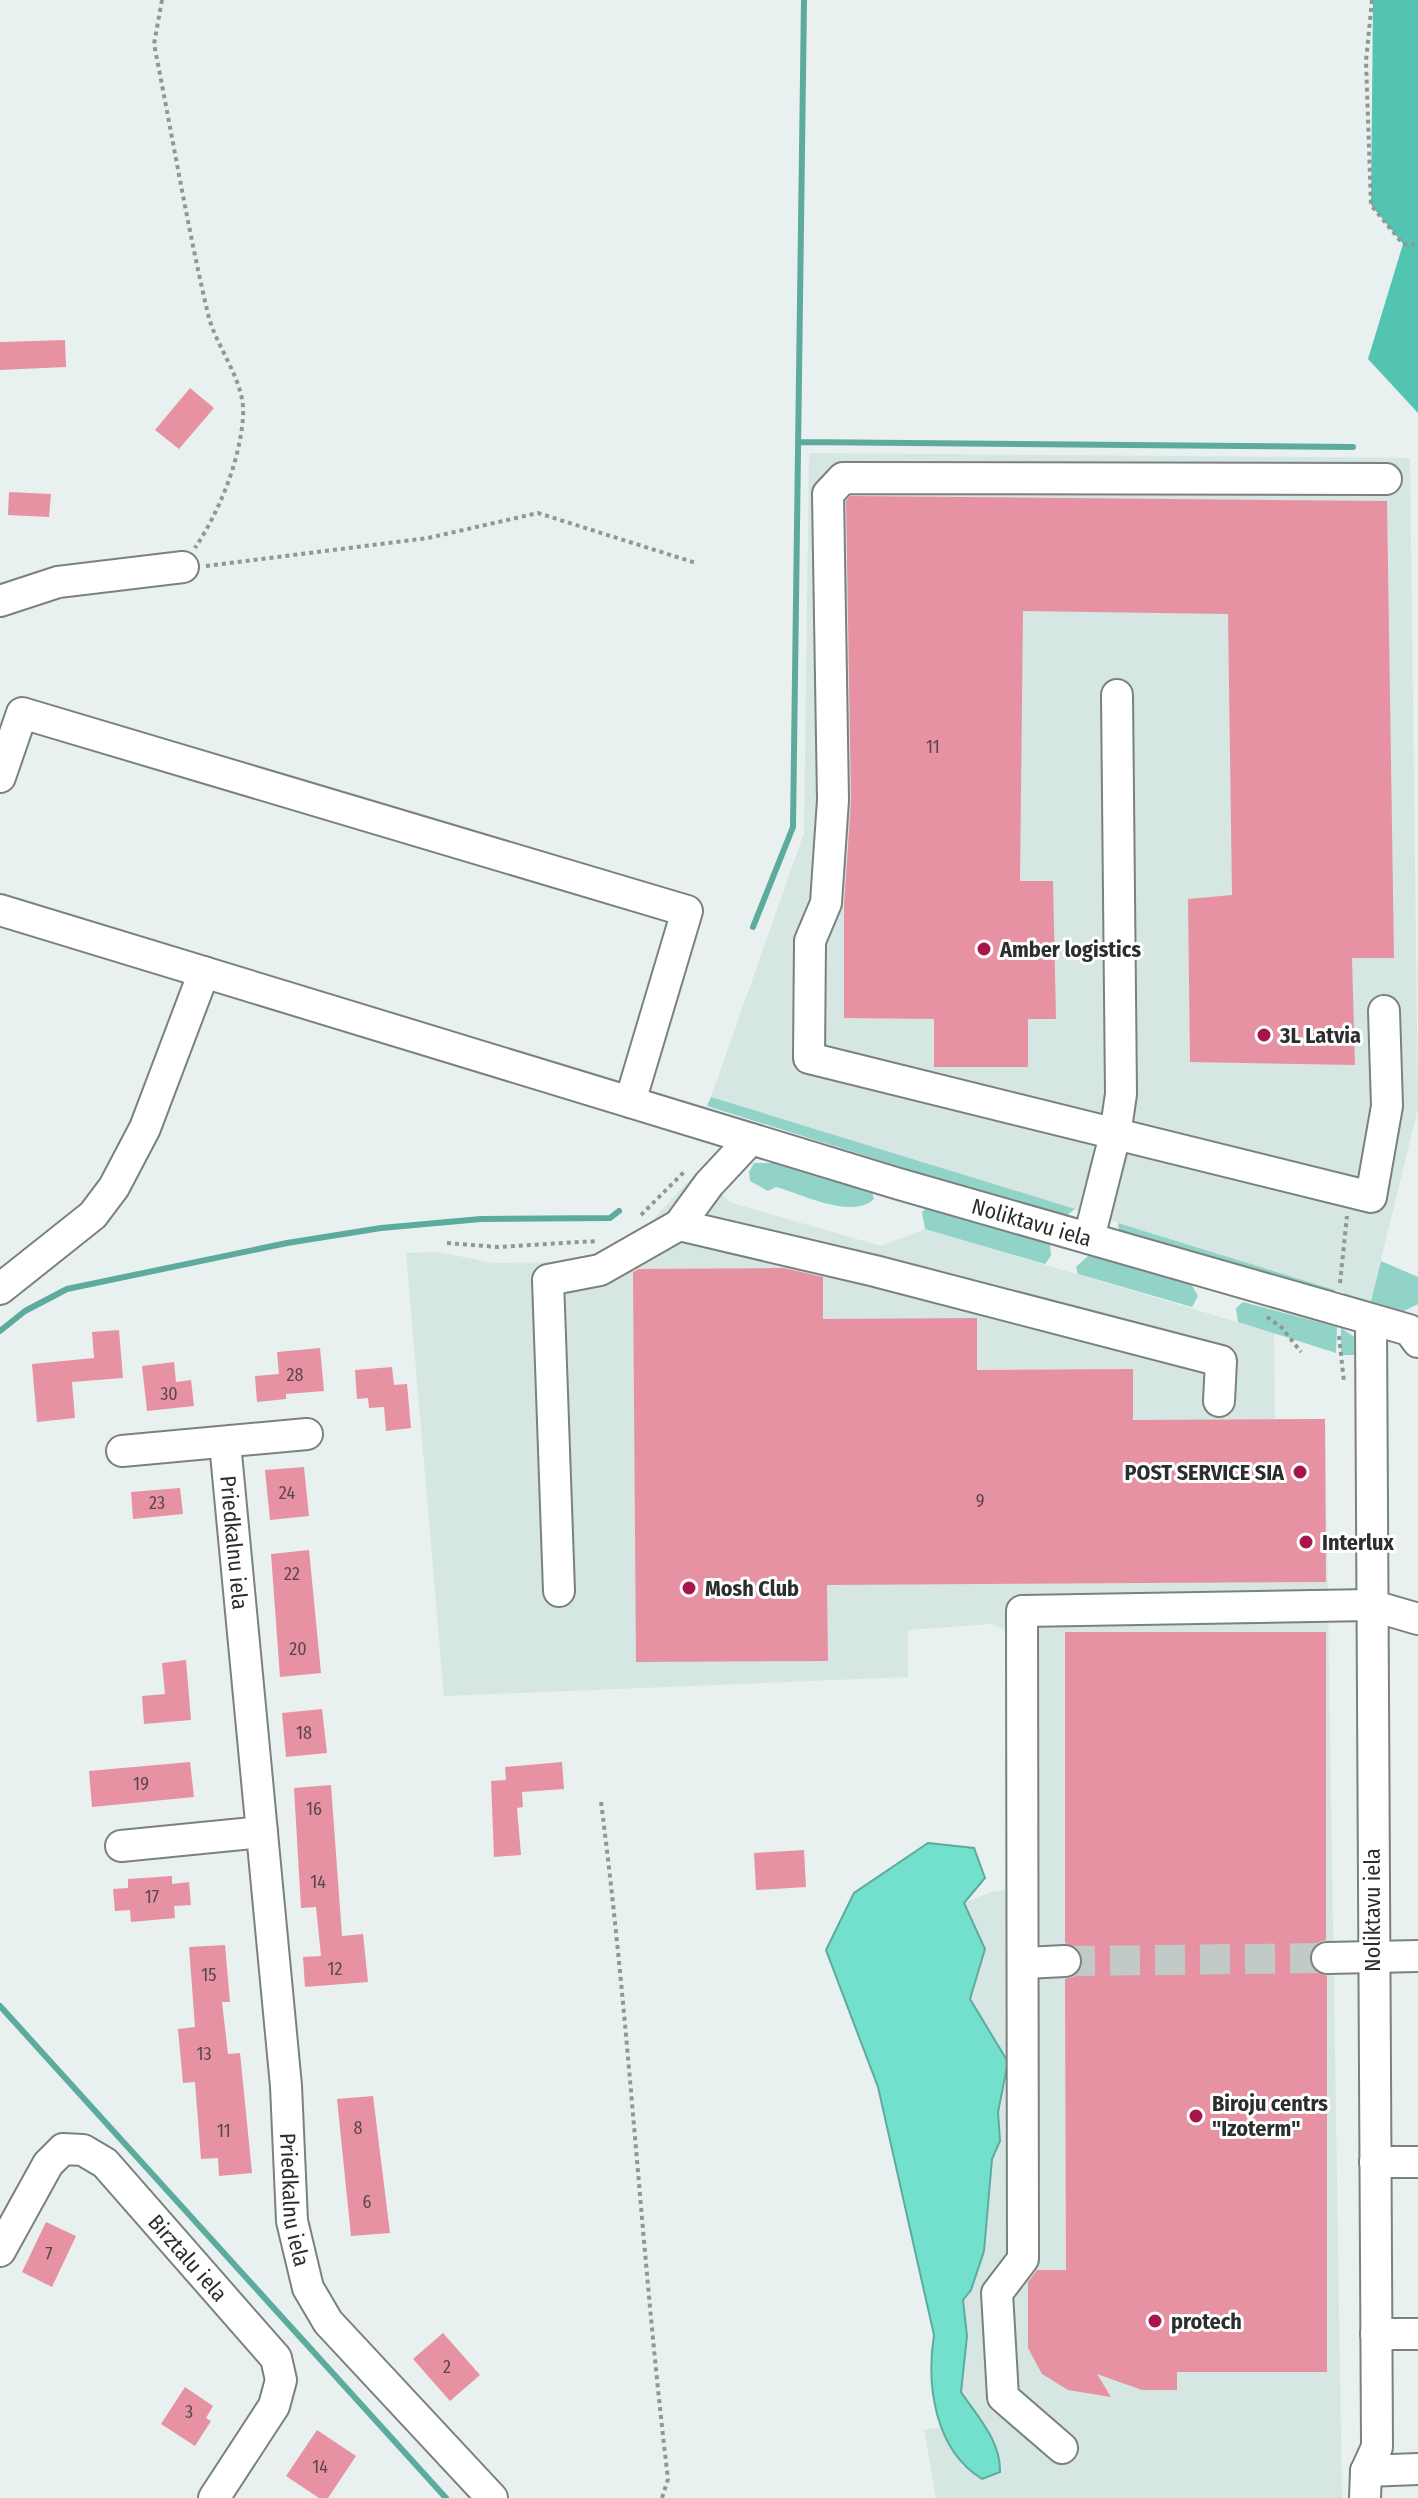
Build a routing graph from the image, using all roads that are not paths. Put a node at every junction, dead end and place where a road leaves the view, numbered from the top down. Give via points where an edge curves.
1 (1386, 479) dead end
2 (183, 567) road end
3 (0, 601) edge
4 (1117, 695) dead end
5 (0, 777) edge
6 (0, 910) edge
7 (204, 972) junction
8 (1384, 1011) dead end
9 (630, 1102) junction
10 (1115, 1135) junction
11 (751, 1139) junction
12 (679, 1225) junction
13 (1089, 1238) junction
14 (0, 1289) edge
15 (1371, 1320) junction
16 (1415, 1331) edge
17 (1219, 1401) dead end
18 (307, 1434) dead end
19 (225, 1443) junction
20 (122, 1451) dead end
21 (559, 1591) dead end
22 (1370, 1605) junction
23 (1418, 1619) edge
24 (262, 1832) junction
25 (121, 1846) dead end
26 (1372, 1955) junction
27 (1418, 1956) edge
28 (1327, 1958) tunnel mouth
29 (1065, 1961) tunnel mouth
30 (1025, 1963) junction
31 (1375, 2162) junction
32 (1418, 2162) edge
33 (0, 2251) edge
34 (1376, 2334) junction
35 (1418, 2334) edge
36 (1062, 2448) dead end
37 (1418, 2469) edge
38 (1366, 2485) edge
39 (214, 2498) edge
40 (492, 2498) edge

1 - 10 street via 843,478 828,494 833,800 826,903 810,941 809,1058
2 - 3 street via 58,582
4 - 10 street via 1121,1094
5 - 9 street via 22,713 687,911
6 - 7 street, Noliktavu iela
7 - 9 street, Noliktavu iela
7 - 14 street via 145,1128 114,1187 93,1215
8 - 10 street via 1387,1106 1371,1197
9 - 11 street, Noliktavu iela
10 - 13 street
11 - 12 street
11 - 13 street, Noliktavu iela
12 - 17 street via 1221,1361
12 - 21 street via 600,1270 548,1280
13 - 15 street, Noliktavu iela
15 - 16 street, Noliktavu iela
15 - 22 street, Noliktavu iela
18 - 19 street, Priedkalnu iela
19 - 20 street, Priedkalnu iela
19 - 24 street, Priedkalnu iela
22 - 23 street
22 - 26 street, Noliktavu iela
22 - 30 street via 1022,1611
24 - 25 street
24 - 40 street, Priedkalnu iela via 286,2086 292,2221 308,2288 328,2322
26 - 27 street
26 - 28 street
26 - 31 street, Noliktavu iela
29 - 30 street
30 - 36 street via 1023,2259 997,2293 1003,2397
31 - 32 street
31 - 34 street, Noliktavu iela
33 - 39 street, Birztalu iela via 48,2164 63,2149 83,2150 105,2163 276,2358 281,2380 274,2406
34 - 35 street
34 - 38 street, Noliktavu iela via 1377,2447
37 - 38 street

